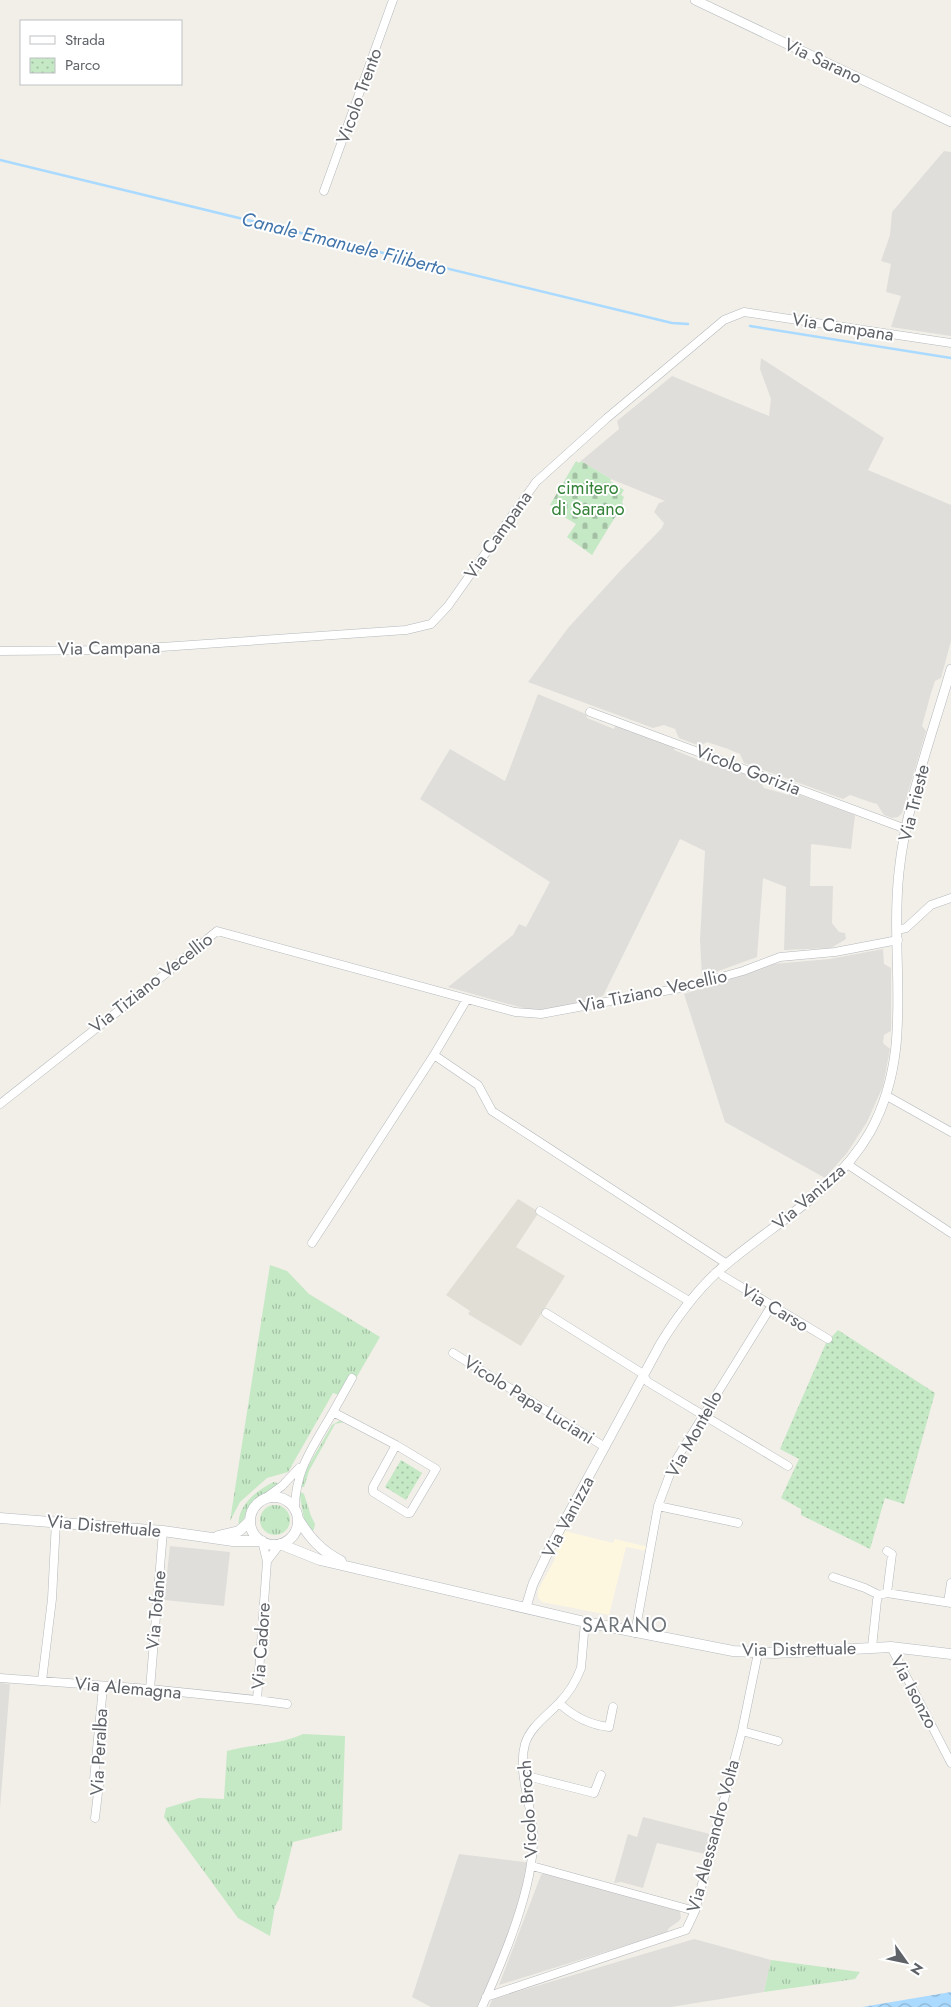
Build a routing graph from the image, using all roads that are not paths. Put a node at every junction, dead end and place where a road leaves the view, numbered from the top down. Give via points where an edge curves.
1 (393, 0) edge
2 (695, 0) edge
3 (951, 122) edge
4 (324, 191) dead end
5 (951, 343) edge
6 (0, 652) edge
7 (951, 669) edge
8 (590, 712) dead end
9 (906, 828) junction
10 (951, 898) edge
11 (897, 930) junction
12 (898, 940) junction
13 (467, 999) junction
14 (434, 1054) junction
15 (887, 1096) junction
16 (0, 1104) edge
17 (951, 1132) edge
18 (847, 1164) junction
19 (540, 1211) dead end
20 (951, 1233) edge
21 (312, 1243) dead end
22 (727, 1264) junction
23 (723, 1276) dead end
24 (689, 1301) junction
25 (772, 1305) junction
26 (546, 1313) dead end
27 (828, 1339) dead end
28 (454, 1353) dead end
29 (644, 1376) junction
30 (352, 1378) dead end
31 (333, 1412) junction
32 (703, 1414) junction
33 (396, 1445) junction
34 (605, 1447) junction
35 (304, 1462) junction
36 (788, 1466) dead end
37 (264, 1499) junction
38 (658, 1506) junction
39 (294, 1508) junction
40 (0, 1518) edge
41 (298, 1519) junction
42 (56, 1521) junction
43 (250, 1521) junction
44 (738, 1523) dead end
45 (162, 1531) junction
46 (207, 1537) junction
47 (262, 1541) junction
48 (280, 1544) junction
49 (887, 1550) dead end
50 (267, 1560) junction
51 (356, 1568) junction
52 (832, 1577) dead end
53 (951, 1582) edge
54 (883, 1594) junction
55 (949, 1602) edge
56 (526, 1607) junction
57 (585, 1622) junction
58 (635, 1633) junction
59 (872, 1647) junction
60 (891, 1647) junction
61 (758, 1653) junction
62 (951, 1654) edge
63 (0, 1678) edge
64 (42, 1680) junction
65 (103, 1687) junction
66 (150, 1688) junction
67 (256, 1700) junction
68 (559, 1703) junction
69 (287, 1704) dead end
70 (613, 1707) dead end
71 (742, 1730) junction
72 (778, 1741) dead end
73 (951, 1763) edge
74 (601, 1775) dead end
75 (524, 1779) junction
76 (95, 1818) dead end
77 (532, 1866) junction
78 (695, 1911) junction
79 (486, 1996) junction
80 (482, 2007) edge

1 - 4 street, Vicolo Trento
2 - 3 street, Via Sarano
5 - 6 street, Via Campana via 744,312 724,320 536,482 448,606 431,624 406,630 138,649
7 - 9 street, Via Trieste
8 - 9 street, Vicolo Gorizia
9 - 11 street, Via Trieste via 898,882
10 - 11 street via 931,905 906,928
11 - 12 street, Via Trieste
12 - 13 street, Via Tiziano Vecellio via 835,952 780,957 686,987 541,1014 515,1012
12 - 15 street, Via Vanizza via 897,1046
13 - 14 street
13 - 16 street, Via Tiziano Vecellio via 217,931
14 - 21 street
14 - 22 street via 478,1085 492,1111
15 - 17 street
15 - 18 street, Via Vanizza via 868,1134
18 - 20 street
18 - 22 street, Via Vanizza via 821,1192
19 - 24 street
22 - 24 street, Via Vanizza
23 - 25 street, Via Carso
24 - 29 street, Via Vanizza via 671,1326
25 - 27 street, Via Carso
25 - 32 street, Via Montello
26 - 29 street
28 - 34 street, Vicolo Papa Luciani
29 - 32 street via 648,1382
29 - 34 street, Via Vanizza
30 - 31 street
31 - 33 street
31 - 35 street
32 - 36 street
32 - 38 street, Via Montello via 674,1464
33 - 33 street via 373,1492 410,1513 436,1469
34 - 56 street, Via Vanizza via 551,1546
35 - 37 street via 274,1494
35 - 39 street via 296,1486
37 - 39 main road via 284,1499
37 - 43 main road via 254,1508
38 - 44 street
38 - 58 street, Via Montello
39 - 41 main road
40 - 42 main road, Via Distrettuale
41 - 48 main road via 295,1532
41 - 51 main road via 322,1549
42 - 45 main road, Via Distrettuale
42 - 64 street via 52,1599
43 - 46 main road via 231,1534
43 - 47 main road
45 - 46 main road, Via Distrettuale
45 - 66 street, Via Tofane
46 - 47 main road
47 - 48 main road
47 - 50 street, Via Cadore
48 - 50 street
48 - 51 main road, Via Distrettuale via 320,1560
49 - 54 street via 892,1554
50 - 67 street, Via Cadore
51 - 56 main road, Via Distrettuale
52 - 54 street
53 - 55 street
54 - 55 street
54 - 59 street via 877,1600
56 - 57 main road, Via Distrettuale
57 - 58 main road, Via Distrettuale
57 - 68 street, Vicolo Broch via 581,1668
58 - 61 main road, Via Distrettuale
59 - 60 main road, Via Distrettuale
59 - 61 main road, Via Distrettuale
60 - 62 main road, Via Distrettuale
60 - 73 street, Via Isonzo
61 - 71 street, Via Alessandro Volta
63 - 64 street, Via Alemagna
64 - 65 street, Via Alemagna
65 - 66 street, Via Alemagna
65 - 76 street, Via Peralba via 94,1780 99,1784
66 - 67 street, Via Alemagna
67 - 69 street, Via Cadore
68 - 70 street via 568,1712 596,1726 609,1727
68 - 75 street, Vicolo Broch via 527,1737
71 - 72 street
71 - 78 street, Via Alessandro Volta
74 - 75 street via 594,1792 531,1777
75 - 77 street, Vicolo Broch via 533,1826
77 - 78 street
77 - 79 street, Vicolo Broch via 513,1932
78 - 79 street, Via Alessandro Volta via 686,1930
79 - 80 street, Vicolo Broch

